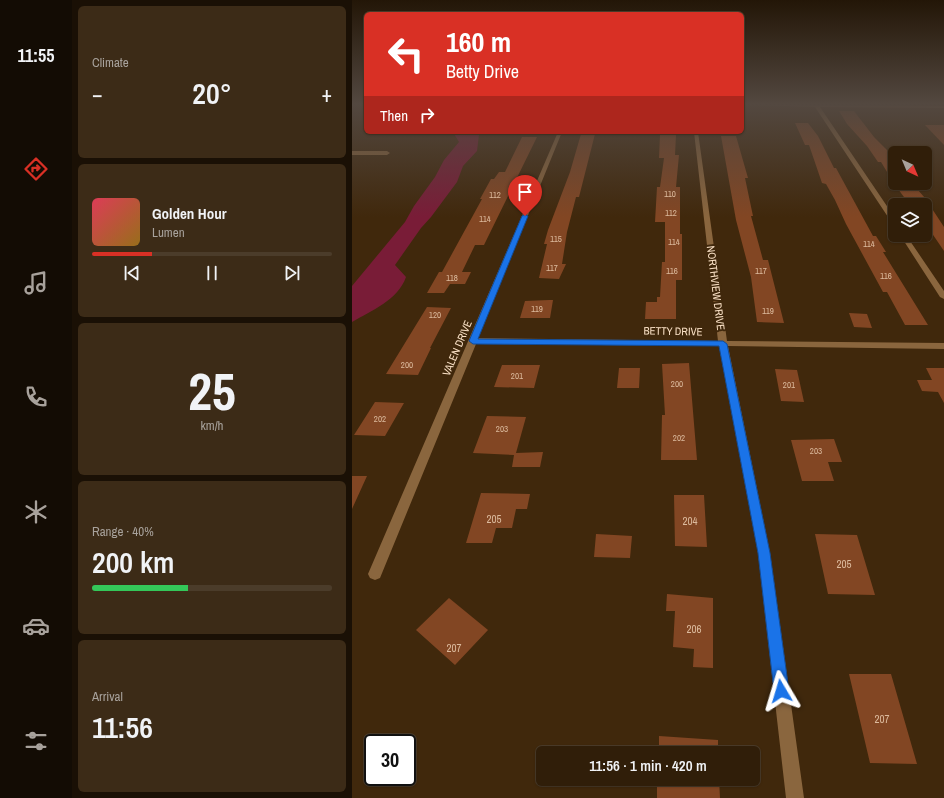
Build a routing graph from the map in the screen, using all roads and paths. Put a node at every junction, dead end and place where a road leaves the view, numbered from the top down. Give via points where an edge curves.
1 (556, 142) edge
2 (697, 142) edge
3 (841, 142) edge
4 (352, 153) edge
5 (387, 153) dead end
6 (888, 212) edge
7 (908, 242) edge
8 (944, 297) edge
9 (473, 341) junction
10 (723, 344) junction
11 (944, 346) edge
12 (375, 574) dead end
13 (795, 798) edge

1 - 9 street, VALEN DRIVE
2 - 10 street, NORTHVIEW DRIVE
3 - 6 street
4 - 5 street
7 - 8 street
9 - 10 street, BETTY DRIVE
9 - 12 street, VALEN DRIVE
10 - 11 street, BETTY DRIVE
10 - 13 street, NORTHVIEW DRIVE via 764,553

